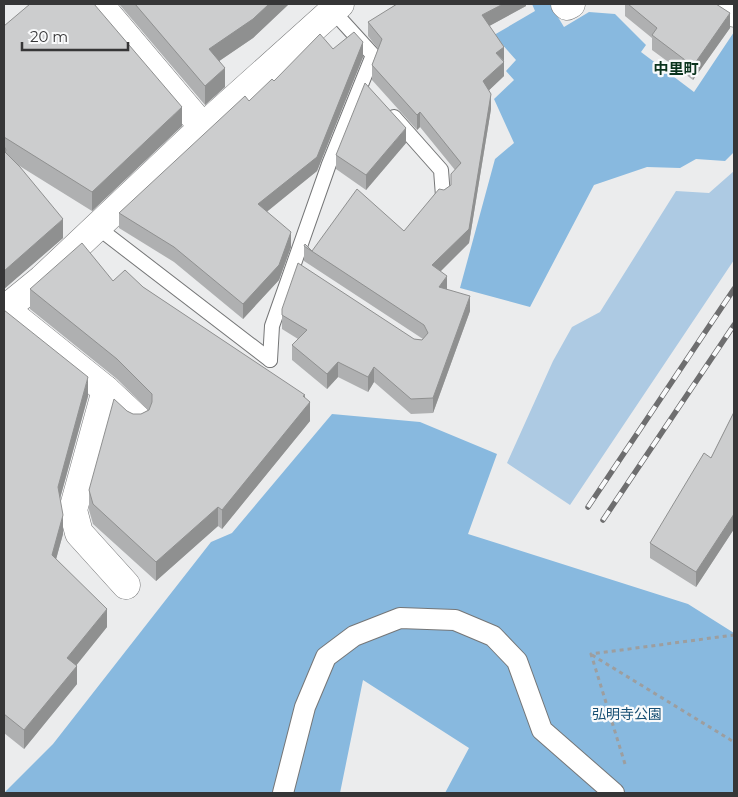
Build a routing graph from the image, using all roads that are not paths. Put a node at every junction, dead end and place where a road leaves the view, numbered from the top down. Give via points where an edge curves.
1 (99, 4) edge
2 (565, 4) edge
3 (570, 4) edge
4 (722, 4) edge
5 (336, 7) edge
6 (734, 13) edge
7 (362, 81) junction
8 (203, 127) junction
9 (443, 196) edge
10 (97, 227) junction
11 (5, 309) edge
12 (106, 390) junction
13 (136, 419) edge
14 (126, 585) dead end
15 (282, 793) edge
16 (614, 793) edge

1 - 8 street
2 - 3 street
4 - 6 street
5 - 7 lane via 373,55
5 - 8 street
7 - 9 lane via 441,170
7 - 10 lane via 329,164 298,268 272,326 270,360
8 - 10 street
10 - 11 street
11 - 12 street
12 - 13 street
12 - 14 street via 73,510 80,533
15 - 16 street via 305,707 326,657 354,636 400,618 455,620 493,636 517,661 542,730

